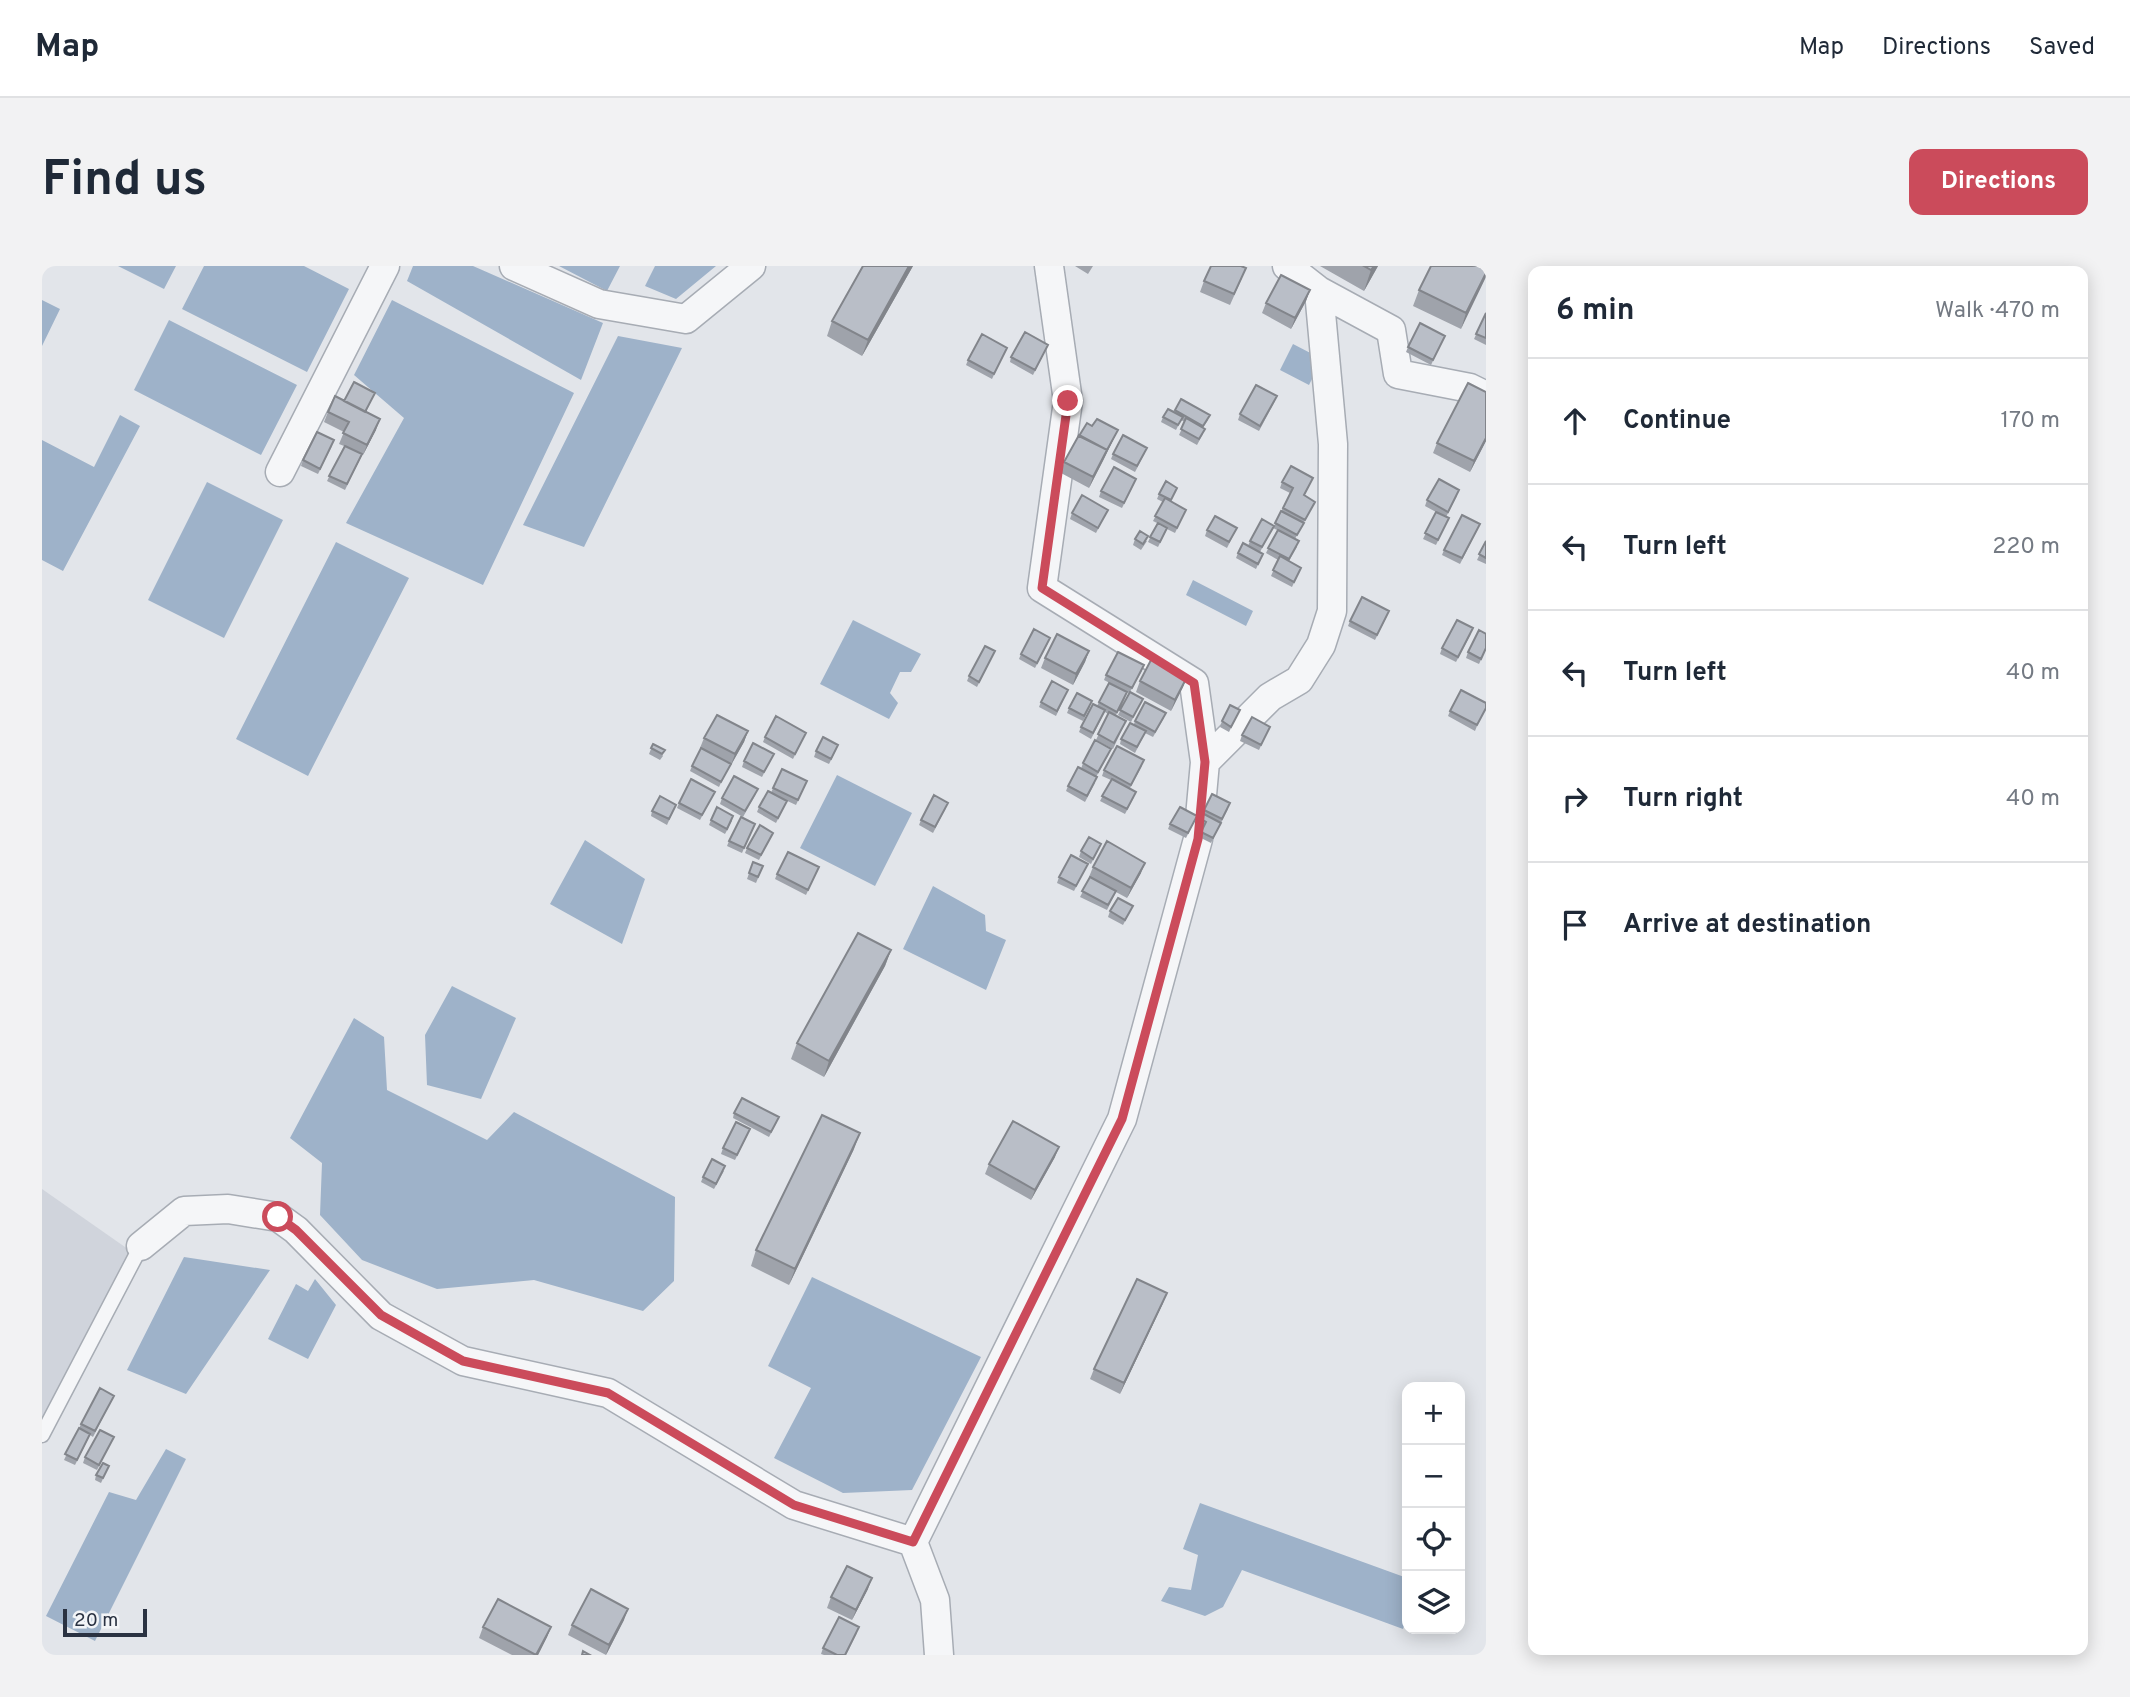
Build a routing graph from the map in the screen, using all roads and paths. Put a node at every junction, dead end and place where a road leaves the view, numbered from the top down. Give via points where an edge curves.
1 (386, 266) edge
2 (514, 266) edge
3 (751, 266) edge
4 (1049, 266) edge
5 (1287, 266) edge
6 (1320, 291) junction
7 (1486, 396) edge
8 (281, 472) dead end
9 (1205, 762) junction
10 (141, 1246) joint
11 (42, 1435) edge
12 (913, 1542) junction
13 (939, 1655) edge

1 - 8 street
2 - 3 street via 599,304 686,319
4 - 9 street via 1068,401 1042,588 1194,683
5 - 6 street
6 - 7 street via 1391,330 1398,374 1469,388
6 - 9 street via 1333,444 1332,611 1321,645 1300,680 1270,697
9 - 12 street via 1198,839 1122,1119
10 - 11 lane
10 - 12 street via 184,1211 228,1209 278,1217 381,1315 463,1361 608,1393 794,1505
12 - 13 street via 935,1600

